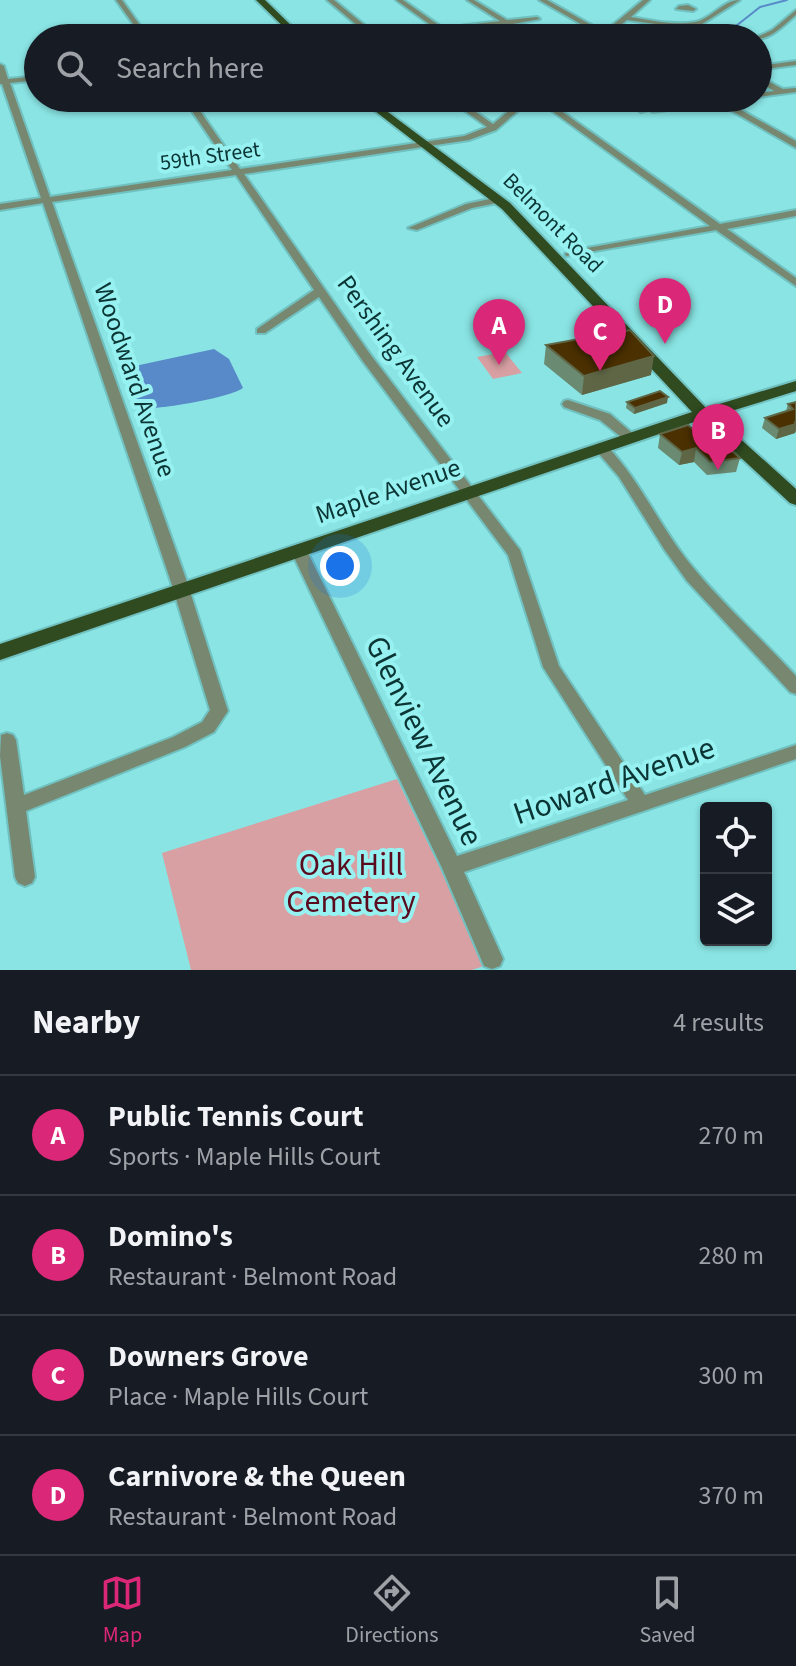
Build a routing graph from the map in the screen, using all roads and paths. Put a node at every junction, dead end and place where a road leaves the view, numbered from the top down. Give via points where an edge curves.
1 (119, 0) edge
2 (260, 0) edge
3 (330, 0) edge
4 (399, 0) edge
5 (470, 0) edge
6 (542, 0) edge
7 (647, 0) edge
8 (737, 0) edge
9 (693, 9) dead end
10 (719, 12) junction
11 (796, 12) edge
12 (625, 18) junction
13 (792, 18) edge
14 (537, 19) dead end
15 (506, 23) junction
16 (136, 24) edge
17 (285, 24) edge
18 (359, 24) edge
19 (433, 24) edge
20 (497, 24) edge
21 (583, 24) edge
22 (618, 24) edge
23 (662, 24) edge
24 (694, 24) edge
25 (772, 30) edge
26 (772, 38) edge
27 (783, 40) dead end
28 (796, 63) edge
29 (0, 66) edge
30 (772, 66) edge
31 (24, 79) edge
32 (3, 81) edge
33 (772, 86) edge
34 (796, 90) edge
35 (783, 92) junction
36 (772, 93) edge
37 (197, 112) edge
38 (381, 112) edge
39 (471, 112) edge
40 (512, 112) edge
41 (558, 112) edge
42 (739, 112) edge
43 (493, 128) junction
44 (425, 145) junction
45 (796, 145) edge
46 (239, 172) junction
47 (48, 200) junction
48 (499, 200) junction
49 (0, 207) edge
50 (796, 213) edge
51 (718, 227) junction
52 (413, 228) dead end
53 (570, 254) dead end
54 (796, 283) edge
55 (320, 291) junction
56 (261, 331) dead end
57 (796, 386) edge
58 (568, 404) dead end
59 (703, 414) junction
60 (631, 438) junction
61 (601, 448) junction
62 (467, 494) junction
63 (796, 499) edge
64 (299, 551) junction
65 (180, 591) junction
66 (0, 652) edge
67 (796, 687) edge
68 (7, 740) dead end
69 (796, 752) edge
70 (641, 805) junction
71 (15, 807) junction
72 (452, 867) junction
73 (25, 877) dead end
74 (492, 959) dead end

1 - 16 street
2 - 17 main road
3 - 18 street
4 - 19 street
5 - 15 street
6 - 21 street
7 - 12 street
8 - 10 street
9 - 10 street
10 - 24 street
11 - 13 street
12 - 22 street
12 - 23 street
13 - 25 street
14 - 15 street
15 - 20 street
26 - 27 street
28 - 30 street
29 - 32 street, Woodward Avenue
31 - 32 street
32 - 47 street, Woodward Avenue
33 - 35 street
34 - 35 street
35 - 36 street
37 - 46 street, Pershing Avenue
38 - 44 main road, Belmont Road
39 - 43 street
40 - 43 street
41 - 51 street
42 - 45 street
43 - 44 street, 59th Street
44 - 46 street, 59th Street
44 - 48 main road, Belmont Road
46 - 47 street, 59th Street
46 - 55 street, Pershing Avenue
47 - 49 street, 59th Street
47 - 65 street, Woodward Avenue
48 - 52 street
48 - 59 main road, Belmont Road
50 - 51 street
51 - 53 street
51 - 54 street
55 - 56 street
55 - 62 street, Pershing Avenue
57 - 59 main road, Maple Avenue
58 - 60 street via 605,417
59 - 60 main road, Maple Avenue
59 - 63 main road, Belmont Road
60 - 61 main road, Maple Avenue
61 - 62 main road, Maple Avenue
61 - 67 street via 636,489 694,579
62 - 64 main road, Maple Avenue
62 - 70 street, Pershing Avenue via 515,554 551,667
64 - 65 main road, Maple Avenue
64 - 72 street, Glenview Avenue
65 - 66 main road, Maple Avenue
65 - 71 street, Woodward Avenue via 219,711 208,727
68 - 71 street
69 - 70 street, Howard Avenue
70 - 72 street, Howard Avenue
71 - 73 street
72 - 74 street, Glenview Avenue

